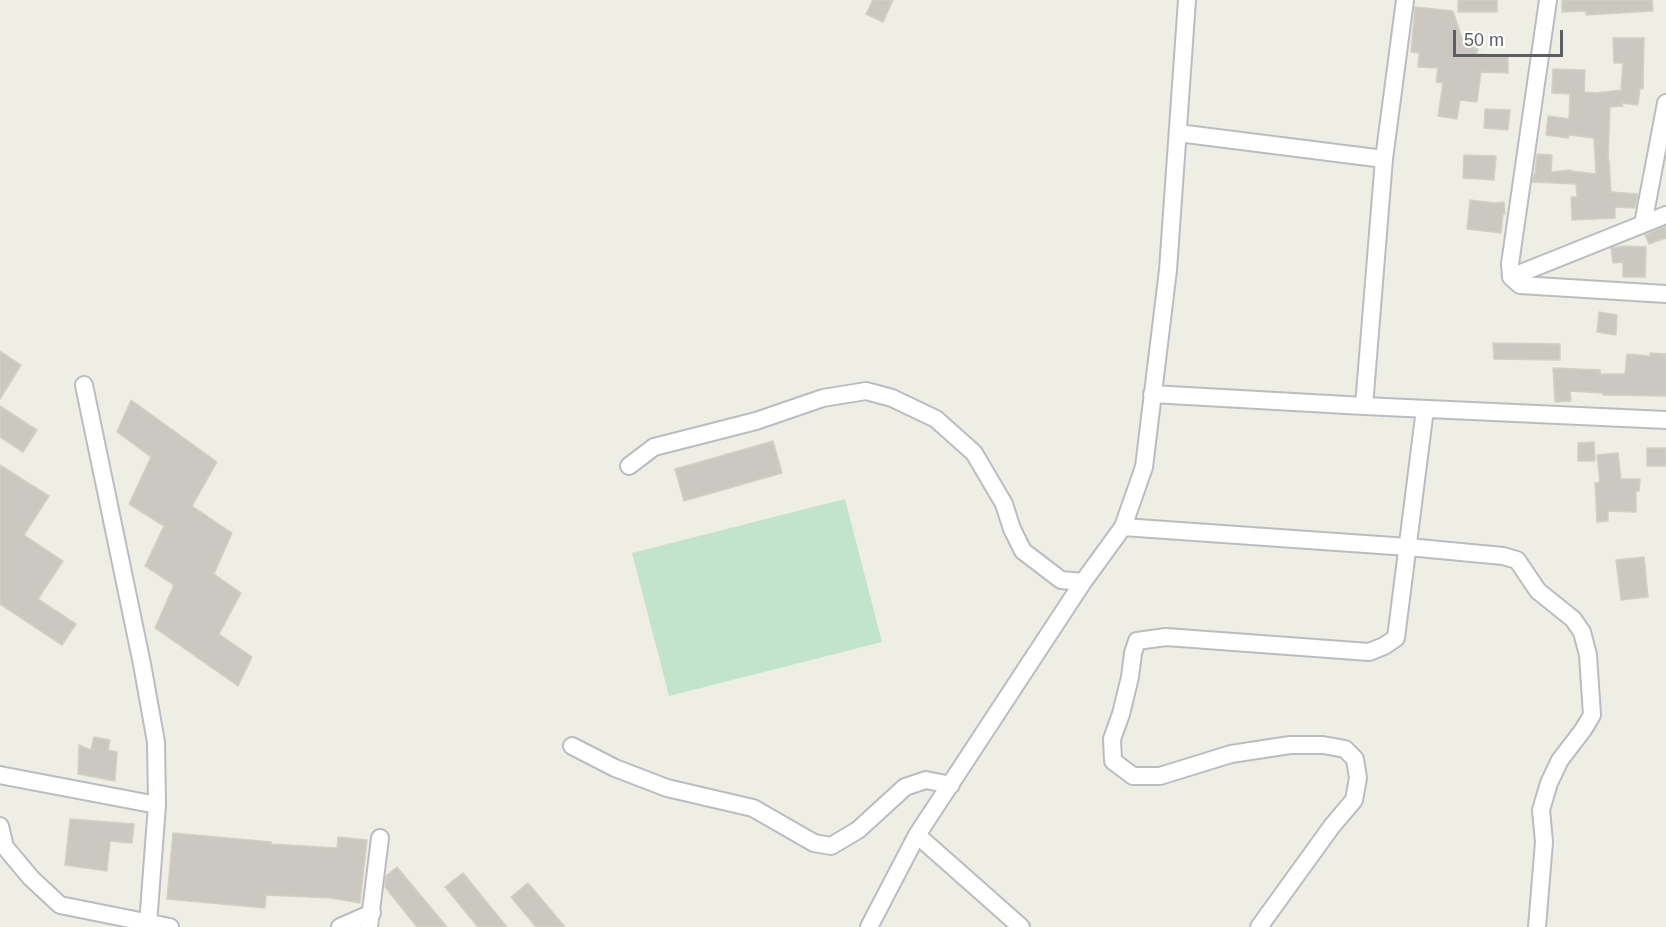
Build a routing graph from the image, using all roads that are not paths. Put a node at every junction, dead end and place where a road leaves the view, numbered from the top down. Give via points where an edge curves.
1 (1187, 0) edge
2 (1405, 0) edge
3 (1548, 0) edge
4 (1666, 103) edge
5 (1178, 133) junction
6 (1384, 159) junction
7 (1666, 215) edge
8 (1644, 224) junction
9 (1511, 277) junction
10 (1666, 294) edge
11 (84, 385) dead end
12 (1152, 394) junction
13 (1364, 406) junction
14 (1425, 409) junction
15 (1666, 420) edge
16 (629, 466) dead end
17 (1124, 527) junction
18 (1408, 547) junction
19 (1083, 582) junction
20 (572, 746) dead end
21 (0, 775) edge
22 (951, 784) junction
23 (157, 805) junction
24 (0, 826) edge
25 (917, 835) junction
26 (380, 838) dead end
27 (371, 920) edge
28 (148, 924) junction
29 (170, 927) edge
30 (340, 927) edge
31 (869, 927) edge
32 (1021, 927) edge
33 (1259, 927) edge
34 (1537, 927) edge

1 - 5 street
2 - 6 street
3 - 9 street
4 - 8 street
5 - 6 street
5 - 12 street via 1168,270
6 - 13 street
7 - 8 street
8 - 9 street
9 - 10 street via 1520,285
11 - 23 street via 154,731
12 - 13 street
12 - 17 street via 1144,467
13 - 14 street
14 - 15 street
14 - 18 street
16 - 19 street via 654,447 756,421 823,398 866,391 892,398 936,419 974,453 1004,504 1023,551 1060,580
17 - 18 street
17 - 19 street
18 - 33 street via 1396,638 1369,652 1166,637 1137,641 1132,653 1130,676 1112,739 1113,761 1133,776 1160,776 1231,754 1290,745 1345,749 1355,759 1358,778 1354,800
18 - 34 street via 1517,560 1538,591 1573,619 1582,632 1588,655 1592,715 1560,760 1541,810 1544,842
19 - 22 street
20 - 22 street via 667,788 753,808 814,843 831,846 858,830 906,787 926,780
21 - 23 street
22 - 25 street
23 - 28 street
24 - 28 street via 5,847 60,905
25 - 31 street
25 - 32 street
26 - 27 street
27 - 30 street
28 - 29 street

